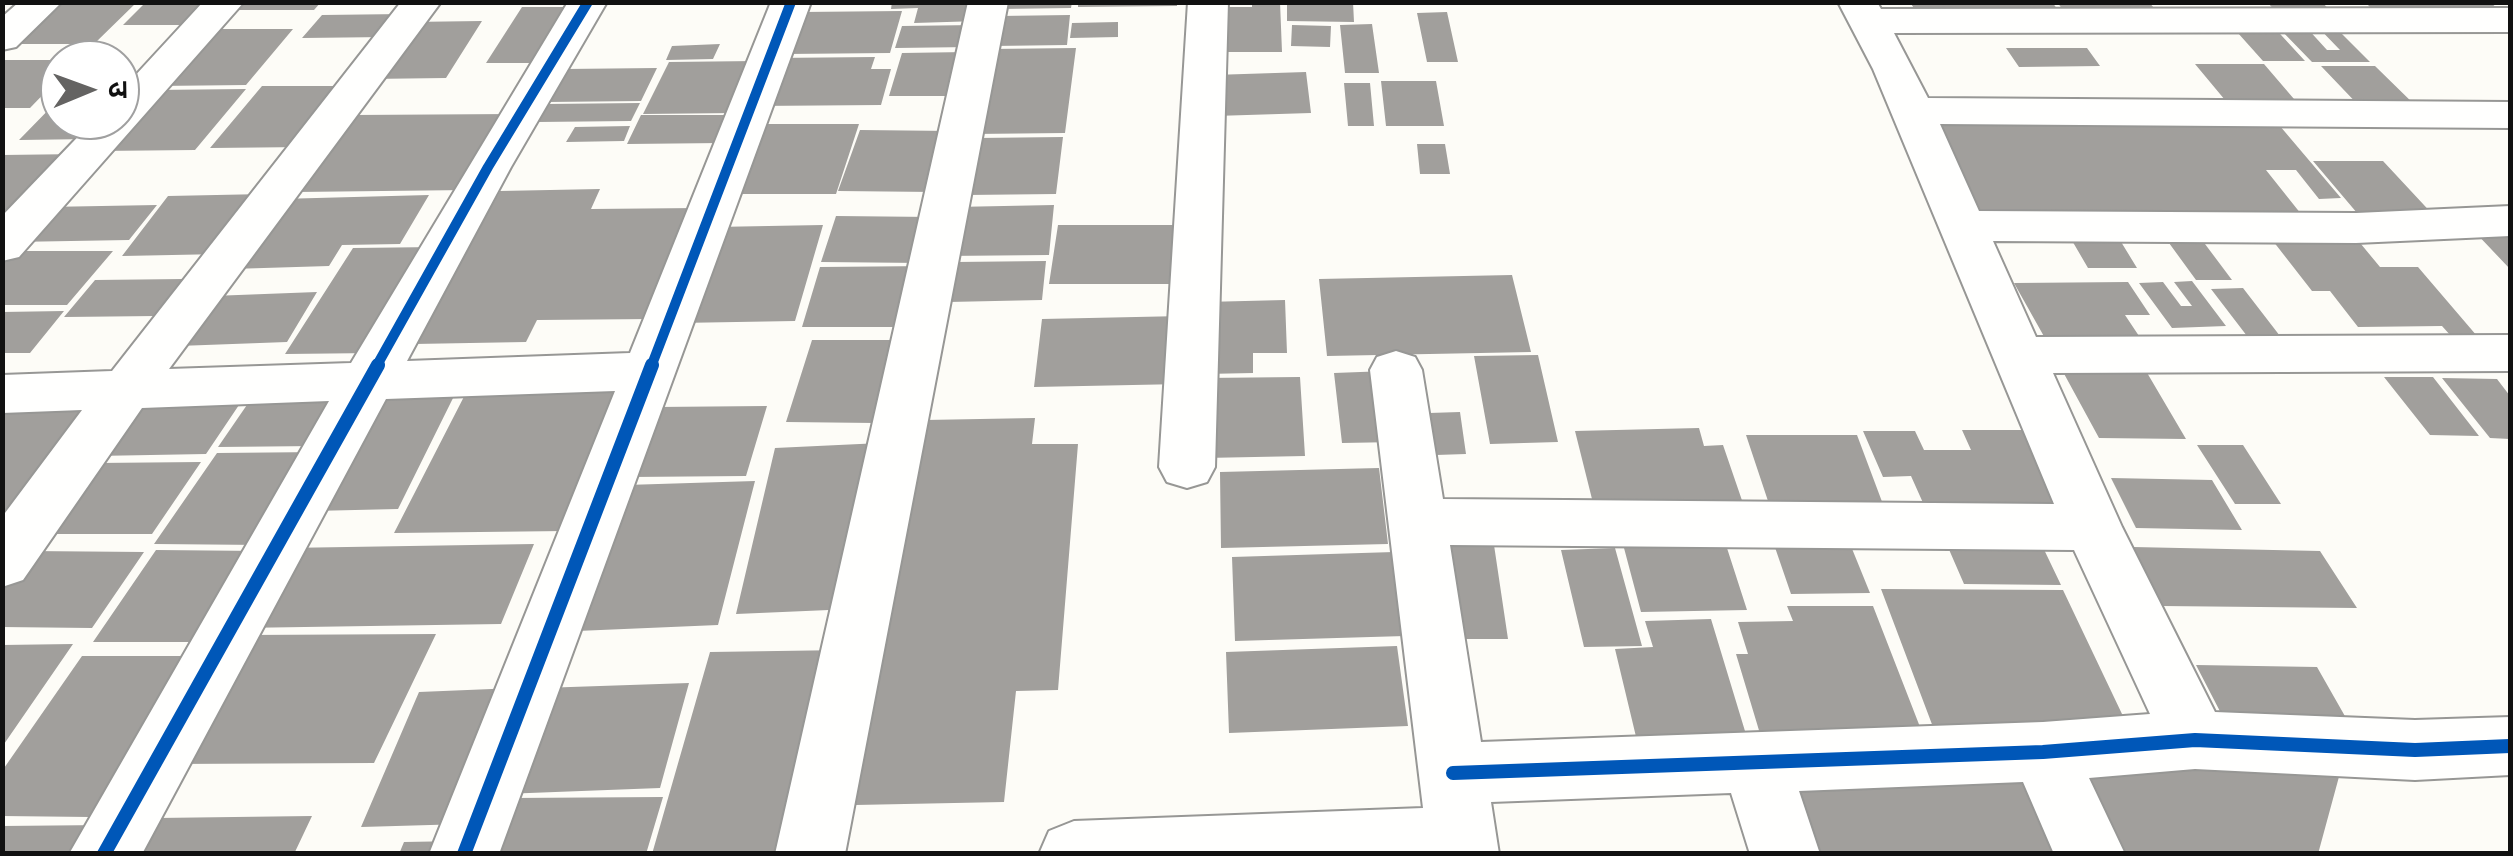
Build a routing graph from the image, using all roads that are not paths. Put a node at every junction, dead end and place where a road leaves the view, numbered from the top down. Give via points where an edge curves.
1 (42, 2) edge
2 (225, 2) edge
3 (422, 2) edge
4 (588, 2) edge
5 (791, 2) edge
6 (988, 2) edge
7 (1208, 2) edge
8 (1862, 12) edge
9 (2510, 20) edge
10 (2, 38) edge
11 (140, 96) edge
12 (1911, 111) junction
13 (2510, 116) edge
14 (100, 140) edge
15 (2510, 221) edge
16 (1965, 226) junction
17 (2, 246) edge
18 (2510, 353) edge
19 (2020, 356) junction
20 (1396, 370) dead end
21 (650, 372) junction
22 (368, 379) junction
23 (128, 390) junction
24 (2, 394) edge
25 (1187, 467) dead end
26 (1418, 522) junction
27 (2093, 527) junction
28 (2, 563) edge
29 (2194, 740) junction
30 (2510, 746) edge
31 (2043, 752) junction
32 (1755, 760) junction
33 (1460, 822) edge
34 (104, 854) edge
35 (464, 854) edge
36 (810, 854) edge
37 (1074, 854) edge
38 (1785, 854) edge
39 (2090, 854) edge

1 - 10 street
2 - 11 street
3 - 23 street
4 - 22 street
5 - 21 street
6 - 36 street
7 - 25 street
8 - 9 street
8 - 12 street
12 - 13 street
12 - 16 street
14 - 17 street
15 - 16 street via 2356,228
16 - 19 street
18 - 19 street
19 - 27 street
20 - 26 street
21 - 22 street
21 - 35 street
22 - 23 street
22 - 34 street
23 - 24 street
23 - 28 street
26 - 27 street
26 - 33 street
27 - 29 street
29 - 30 street via 2414,750
29 - 31 street
31 - 32 street
31 - 39 street
32 - 33 street
32 - 38 street
33 - 37 street

